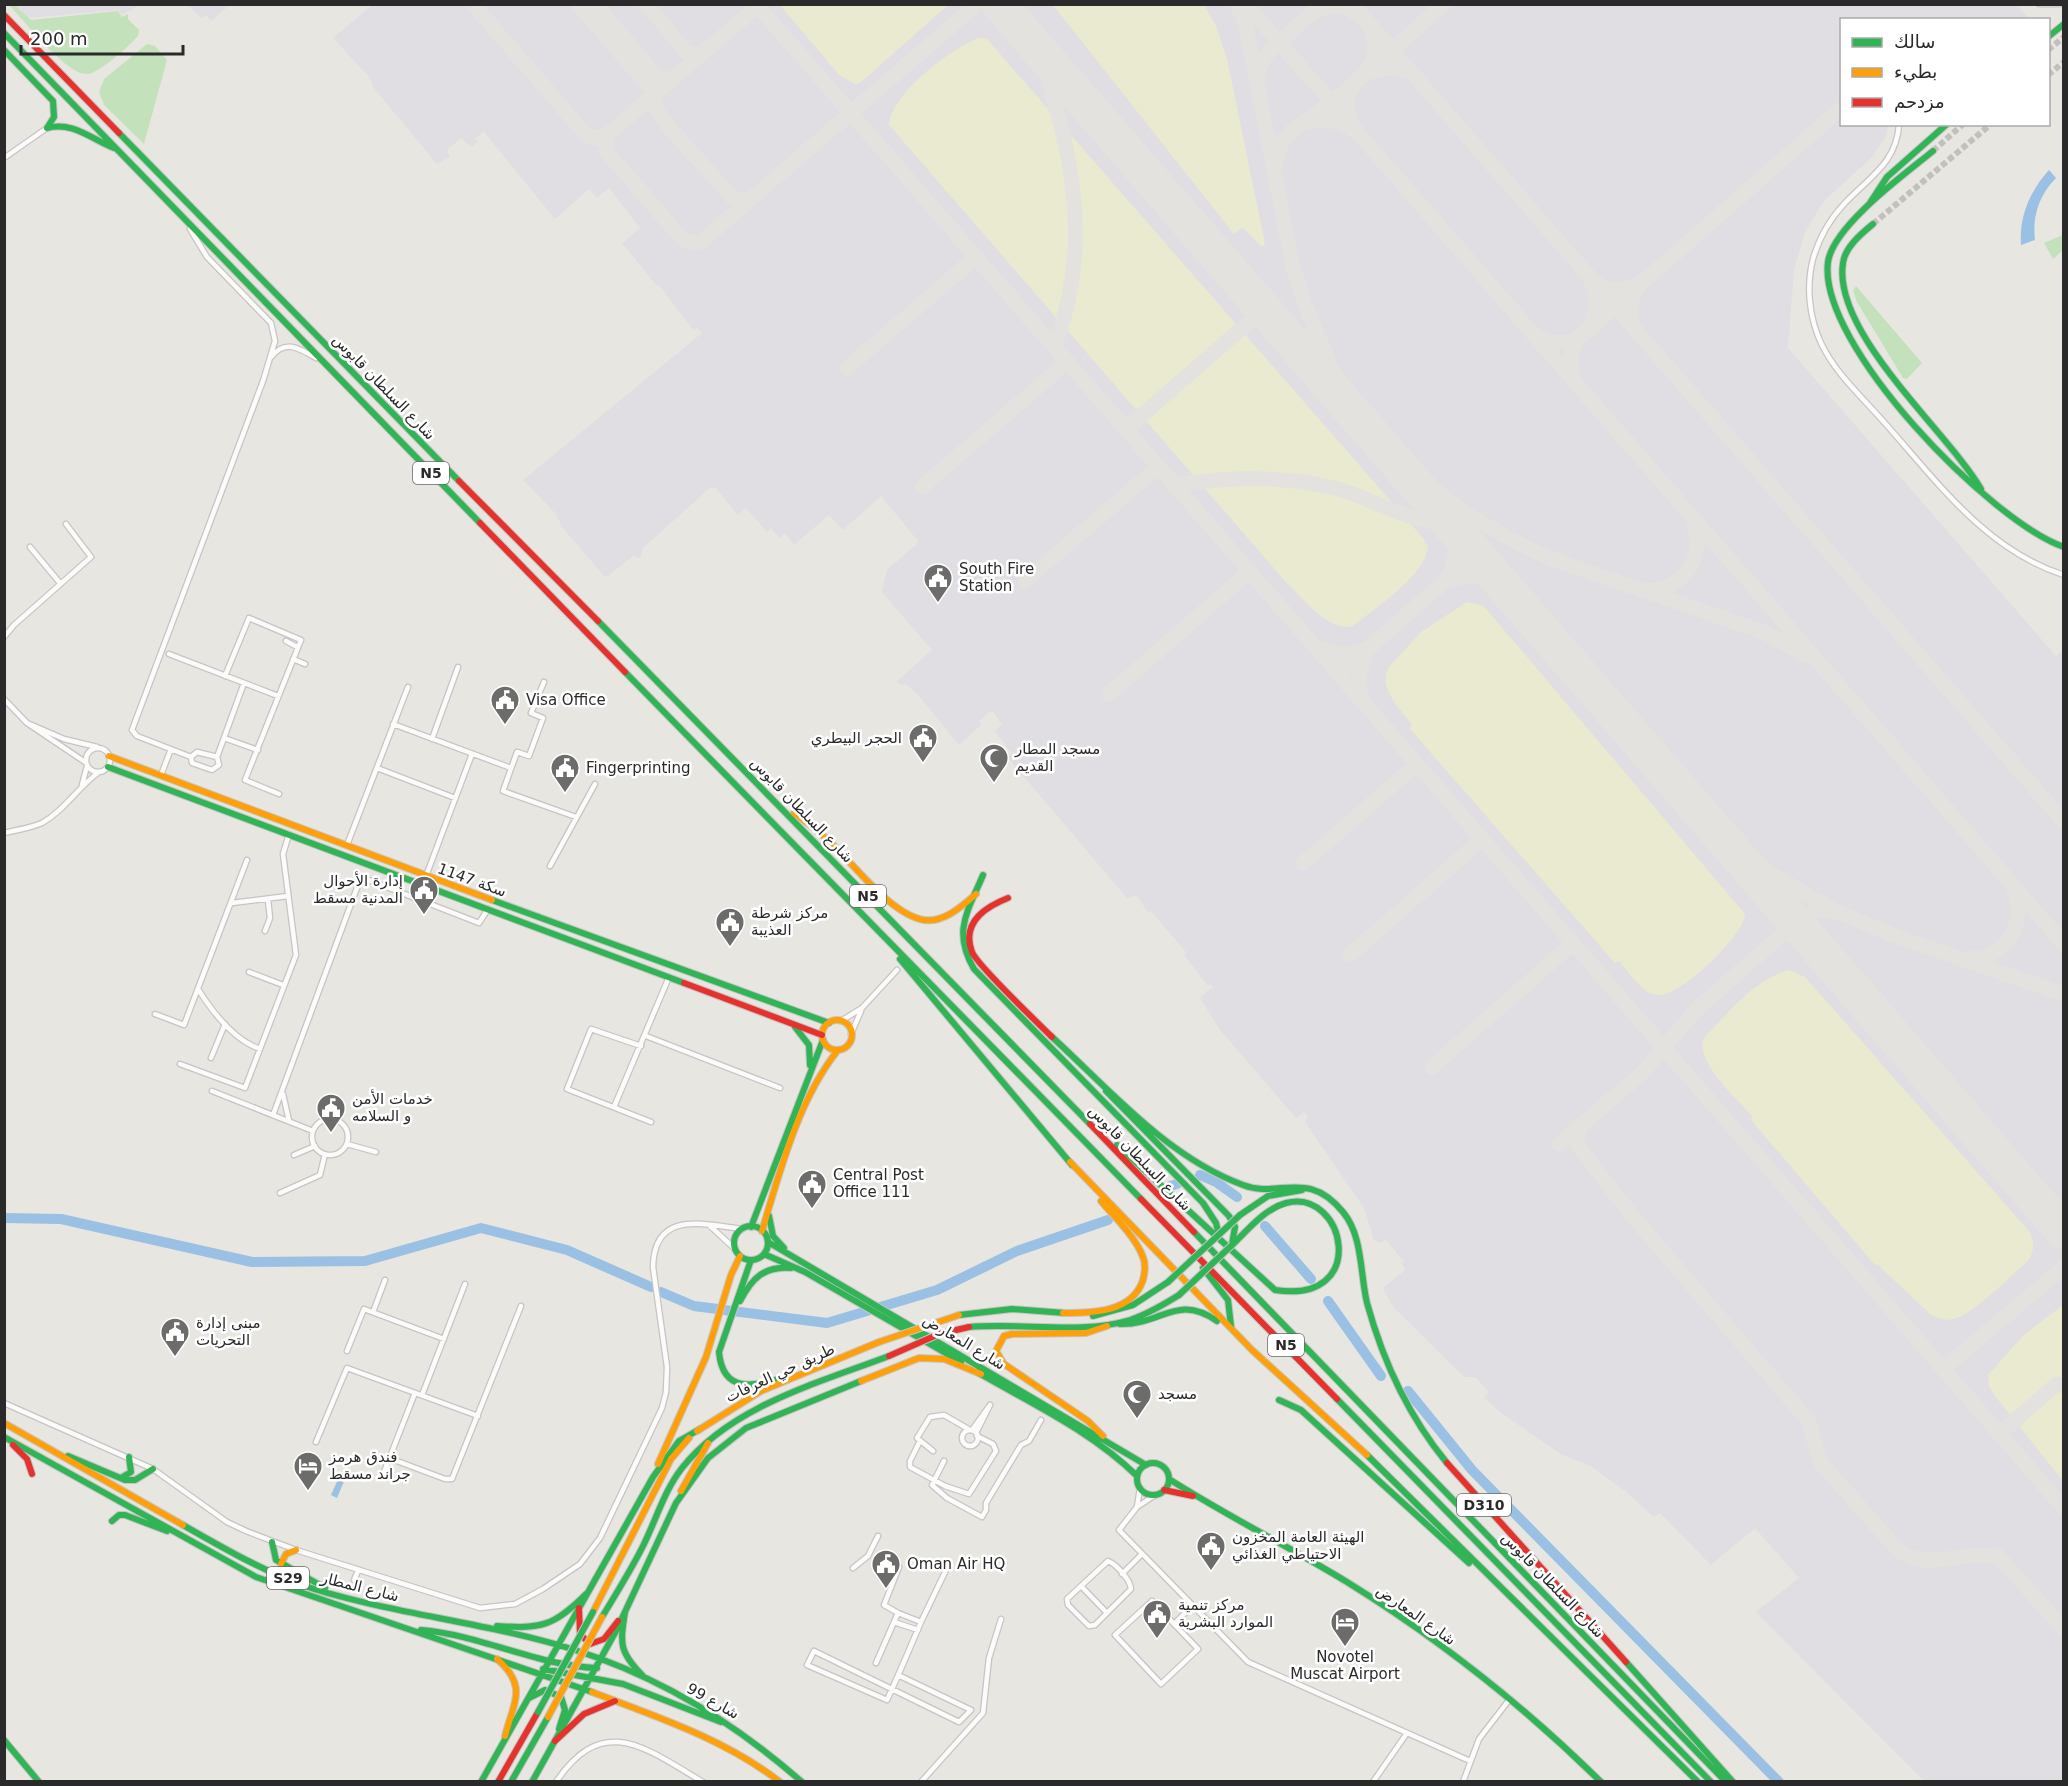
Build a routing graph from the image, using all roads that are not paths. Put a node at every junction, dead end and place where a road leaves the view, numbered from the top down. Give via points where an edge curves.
1 (2039, 4) edge
2 (2060, 4) edge
3 (4, 15) edge
4 (2064, 24) edge
5 (4, 33) edge
6 (2050, 36) edge
7 (4, 50) edge
8 (1899, 126) edge
9 (1945, 126) edge
10 (47, 128) junction
11 (115, 149) junction
12 (1933, 151) tunnel mouth
13 (5, 157) edge
14 (1864, 211) junction
15 (188, 224) junction
16 (1873, 224) tunnel mouth
17 (269, 359) junction
18 (321, 361) junction
19 (1981, 489) junction
20 (66, 524) dead end
21 (30, 547) dead end
22 (2064, 547) edge
23 (2064, 575) edge
24 (60, 584) junction
25 (4, 637) edge
26 (286, 641) dead end
27 (297, 647) junction
28 (169, 654) dead end
29 (293, 659) junction
30 (305, 664) dead end
31 (458, 667) dead end
32 (225, 676) junction
33 (543, 682) dead end
34 (244, 683) junction
35 (408, 687) dead end
36 (278, 696) junction
37 (4, 699) edge
38 (27, 723) junction
39 (393, 724) junction
40 (224, 738) junction
41 (432, 739) junction
42 (97, 747) junction
43 (171, 749) junction
44 (258, 750) junction
45 (472, 754) junction
46 (110, 756) junction
47 (191, 757) junction
48 (217, 757) junction
49 (86, 764) junction
50 (108, 767) junction
51 (377, 768) junction
52 (511, 768) junction
53 (99, 772) junction
54 (161, 775) junction
55 (595, 784) dead end
56 (82, 785) junction
57 (279, 794) dead end
58 (772, 796) junction
59 (455, 798) junction
60 (576, 817) junction
61 (4, 833) edge
62 (289, 834) junction
63 (347, 845) junction
64 (247, 860) dead end
65 (550, 866) dead end
66 (426, 876) junction
67 (983, 876) dead end
68 (976, 894) junction
69 (288, 896) junction
70 (1008, 898) dead end
71 (268, 900) junction
72 (232, 903) junction
73 (488, 909) junction
74 (859, 910) junction
75 (266, 931) dead end
76 (897, 970) dead end
77 (249, 972) dead end
78 (669, 977) junction
79 (283, 985) junction
80 (198, 989) junction
81 (862, 1008) junction
82 (155, 1014) dead end
83 (841, 1021) junction
84 (790, 1023) junction
85 (829, 1023) junction
86 (225, 1024) junction
87 (851, 1034) junction
88 (646, 1036) junction
89 (822, 1038) junction
90 (641, 1046) junction
91 (260, 1049) junction
92 (838, 1050) junction
93 (211, 1058) dead end
94 (180, 1064) dead end
95 (1076, 1064) junction
96 (810, 1070) junction
97 (780, 1088) dead end
98 (212, 1091) dead end
99 (283, 1094) junction
100 (1070, 1103) junction
101 (614, 1107) junction
102 (273, 1115) junction
103 (289, 1121) junction
104 (651, 1122) dead end
105 (314, 1131) junction
106 (347, 1144) junction
107 (315, 1146) junction
108 (376, 1152) dead end
109 (325, 1154) junction
110 (294, 1155) dead end
111 (1070, 1161) junction
112 (1286, 1188) junction
113 (280, 1193) dead end
114 (768, 1208) junction
115 (1233, 1222) junction
116 (709, 1225) junction
117 (750, 1227) junction
118 (742, 1229) junction
119 (762, 1231) junction
120 (1219, 1235) junction
121 (768, 1242) junction
122 (1182, 1242) junction
123 (1232, 1245) junction
124 (735, 1249) junction
125 (764, 1254) junction
126 (740, 1256) junction
127 (794, 1256) junction
128 (751, 1260) junction
129 (805, 1272) junction
130 (1178, 1273) junction
131 (385, 1280) dead end
132 (465, 1284) dead end
133 (1190, 1286) junction
134 (521, 1306) dead end
135 (373, 1312) junction
136 (1063, 1313) junction
137 (730, 1317) junction
138 (1120, 1324) junction
139 (1107, 1326) junction
140 (1231, 1326) dead end
141 (444, 1339) junction
142 (1252, 1350) junction
143 (348, 1351) dead end
144 (808, 1371) junction
145 (981, 1374) junction
146 (415, 1393) junction
147 (422, 1395) junction
148 (1279, 1400) dead end
149 (4, 1402) edge
150 (478, 1416) junction
151 (1041, 1420) dead end
152 (4, 1424) edge
153 (700, 1429) junction
154 (974, 1432) junction
155 (712, 1436) junction
156 (5, 1437) edge
157 (35, 1442) junction
158 (316, 1442) dead end
159 (919, 1443) junction
160 (1112, 1444) junction
161 (933, 1451) dead end
162 (129, 1457) junction
163 (389, 1458) junction
164 (945, 1461) dead end
165 (1146, 1465) junction
166 (153, 1469) junction
167 (384, 1472) dead end
168 (32, 1474) dead end
169 (1137, 1476) junction
170 (120, 1478) junction
171 (653, 1478) junction
172 (933, 1479) junction
173 (1168, 1479) junction
174 (1140, 1488) junction
175 (1164, 1490) junction
176 (1155, 1495) junction
177 (1196, 1497) junction
178 (676, 1503) junction
179 (1137, 1507) junction
180 (112, 1521) dead end
181 (173, 1532) junction
182 (878, 1536) dead end
183 (272, 1542) junction
184 (296, 1550) junction
185 (1143, 1554) junction
186 (281, 1564) junction
187 (899, 1567) dead end
188 (853, 1568) dead end
189 (947, 1568) dead end
190 (358, 1570) junction
191 (1122, 1574) junction
192 (354, 1580) dead end
193 (1081, 1586) junction
194 (586, 1594) junction
195 (338, 1595) junction
196 (1193, 1605) junction
197 (579, 1608) junction
198 (625, 1612) junction
199 (898, 1613) junction
200 (1107, 1613) junction
201 (1529, 1618) junction
202 (1001, 1619) dead end
203 (894, 1622) junction
204 (921, 1622) junction
205 (1174, 1624) junction
206 (482, 1627) junction
207 (410, 1629) junction
208 (918, 1630) junction
209 (557, 1645) junction
210 (492, 1655) junction
211 (547, 1661) junction
212 (876, 1663) dead end
213 (599, 1665) junction
214 (541, 1671) junction
215 (898, 1675) junction
216 (592, 1678) junction
217 (647, 1680) junction
218 (892, 1689) junction
219 (585, 1690) junction
220 (1509, 1700) junction
221 (615, 1701) junction
222 (524, 1702) junction
223 (735, 1727) junction
224 (1407, 1733) junction
225 (505, 1737) junction
226 (4, 1740) edge
227 (555, 1741) junction
228 (1470, 1761) junction
229 (39, 1782) edge
230 (481, 1782) edge
231 (498, 1782) edge
232 (511, 1782) edge
233 (532, 1782) edge
234 (556, 1782) edge
235 (703, 1782) edge
236 (780, 1782) edge
237 (802, 1782) edge
238 (921, 1782) edge
239 (1373, 1782) edge
240 (1463, 1782) edge
241 (1601, 1782) edge
242 (1698, 1782) edge
243 (1711, 1782) edge
244 (1726, 1782) edge
245 (1733, 1782) edge

1 - 2 street
3 - 58 main road, شارع السلطان قابوس / N5 via 394,416
4 - 6 main road
5 - 11 main road, شارع السلطان قابوس / N5
7 - 10 main road via 51,98 55,112
8 - 23 street via 1898,140 1889,160 1839,210 1818,244 1810,287 1817,332 1836,367 1962,510 2016,554
9 - 14 main road via 1887,177
10 - 11 main road via 70,124
10 - 13 street
11 - 15 main road, شارع السلطان قابوس / N5
12 - 14 main road
14 - 19 main road via 1836,240 1827,263 1832,302 1881,384 1941,456
15 - 17 street via 207,256 272,325 275,336
15 - 18 main road, شارع السلطان قابوس / N5
16 - 19 main road via 1845,257 1841,277 1846,297 1876,351
17 - 18 street via 279,348 289,346
17 - 43 street via 133,728 137,736
18 - 74 main road, شارع السلطان قابوس / N5
19 - 22 main road via 2036,534
20 - 24 street via 91,557
21 - 24 street
24 - 25 street
26 - 27 street
27 - 29 street
27 - 32 street via 301,640 249,618
28 - 32 street
29 - 30 street
29 - 36 street
31 - 41 street
32 - 34 street
33 - 52 street via 531,713 543,718 529,756 517,752
34 - 36 street
34 - 40 street
35 - 39 street
36 - 44 street
37 - 38 street
38 - 42 street via 64,739
38 - 49 street
39 - 41 street
39 - 51 street
40 - 44 street
40 - 48 street
41 - 45 street
42 - 46 street
42 - 49 street via 89,750
43 - 47 street
43 - 54 street
44 - 57 street via 245,780
45 - 52 street
45 - 59 street
46 - 50 street
46 - 54 main road, سكة 1147
47 - 48 street via 197,752
47 - 48 street via 192,763 210,770 219,765
49 - 53 street
49 - 56 street
50 - 53 street
50 - 62 main road, سكة 1147
51 - 59 street
51 - 63 street
52 - 60 street via 503,790
53 - 56 street
54 - 63 main road, سكة 1147
55 - 60 street
56 - 61 street via 65,806 40,824
58 - 68 main road via 823,835 912,918 939,919 952,914
58 - 100 main road, شارع السلطان قابوس / N5
59 - 66 street
60 - 65 street
62 - 69 street via 283,854
62 - 73 main road, سكة 1147
63 - 66 main road, سكة 1147
64 - 72 street
66 - 85 main road, سكة 1147
67 - 68 main road
68 - 95 main road via 961,933 966,957 974,969
69 - 71 street
69 - 79 street via 296,955
70 - 95 main road via 989,904 971,924 972,954
71 - 72 street
71 - 75 street via 270,918
72 - 80 street
73 - 78 main road, سكة 1147
73 - 99 street via 479,923 361,878
74 - 111 main road
74 - 122 main road, شارع السلطان قابوس / N5
76 - 81 street
77 - 79 street
78 - 84 main road, سكة 1147
78 - 88 street
79 - 91 street
80 - 82 street via 184,1025
80 - 86 street
81 - 83 street
81 - 87 street
83 - 85 main road
83 - 87 main road
84 - 89 main road, سكة 1147
84 - 96 main road via 807,1038
85 - 89 main road
86 - 91 street via 244,1044
86 - 93 street
87 - 92 main road via 847,1047
88 - 90 street
88 - 97 street
89 - 92 main road via 829,1048
89 - 96 main road
90 - 101 street
90 - 101 street via 591,1029 567,1089
91 - 94 street via 245,1088
92 - 114 main road via 827,1061 816,1084
95 - 112 main road via 1179,1153 1244,1186
95 - 115 main road
95 - 120 main road via 1203,1203
96 - 117 main road
98 - 102 street
99 - 102 street
99 - 103 street
100 - 123 main road, طريق حي العرفات via 1268,1286 1284,1293 1306,1292 1320,1286 1331,1276 1341,1252 1336,1228 1321,1211 1290,1202 1272,1210
100 - 244 main road, شارع السلطان قابوس / N5
101 - 104 street
102 - 103 street
103 - 105 street
105 - 106 street via 320,1122 336,1120 345,1127
105 - 107 street
106 - 108 street
106 - 109 street via 335,1154
107 - 109 street
107 - 110 street
109 - 113 street via 320,1175
111 - 130 main road
111 - 136 main road via 1136,1246 1144,1259 1145,1274 1140,1287 1124,1303 1095,1313
112 - 115 main road, طريق حي العرفات, bridge
112 - 245 main road, D310 via 1311,1189 1334,1203 1350,1222 1362,1284 1398,1389 1448,1465
114 - 119 main road
114 - 127 main road via 773,1236
115 - 120 main road, طريق حي العرفات, bridge
115 - 123 main road via 1236,1235
116 - 118 street
116 - 124 street
116 - 190 street via 694,1222 676,1226 656,1246 653,1267 667,1367 662,1408 600,1538 580,1564 515,1604 480,1608
117 - 118 main road
117 - 119 main road
118 - 124 main road
119 - 121 main road
120 - 130 main road, طريق حي العرفات, bridge
121 - 125 main road
121 - 127 main road, شارع المعارض
122 - 140 main road via 1229,1302 1233,1313
122 - 243 main road, شارع السلطان قابوس / N5
123 - 133 main road, طريق حي العرفات, bridge
124 - 126 main road
125 - 128 main road
125 - 129 main road, شارع المعارض
126 - 128 main road
126 - 171 main road via 706,1357
127 - 160 main road, شارع المعارض
128 - 137 main road
129 - 137 main road via 775,1267 762,1271
129 - 145 main road, شارع المعارض
130 - 133 main road, bridge
130 - 136 main road, طريق حي العرفات, bridge via 1141,1301 1108,1314
131 - 135 street
132 - 141 street
133 - 138 main road, طريق حي العرفات, bridge via 1147,1315
133 - 142 main road
134 - 150 street
135 - 141 street
135 - 143 street via 364,1309
136 - 144 main road, طريق حي العرفات, bridge via 1012,1309 959,1315
137 - 144 main road via 718,1362 730,1380 739,1385 754,1385
138 - 139 main road, طريق حي العرفات
138 - 142 main road via 1138,1324 1181,1308 1192,1308 1209,1314
139 - 155 main road, طريق حي العرفات, bridge via 1014,1323 939,1334 774,1402
139 - 160 main road via 1086,1333 1012,1334 1004,1336 996,1351 1004,1364 1088,1421
141 - 147 street
142 - 201 main road via 1406,1491
144 - 153 main road, طريق حي العرفات via 749,1399
145 - 169 main road, شارع المعارض via 1083,1435
145 - 178 main road via 944,1359 919,1358 772,1416 737,1434 708,1458
146 - 147 street
146 - 158 street via 347,1368
146 - 163 street
147 - 150 street
148 - 201 main road via 1301,1410
149 - 162 street
150 - 163 street via 452,1479
151 - 172 street via 1029,1440 1021,1444 981,1517 947,1498 932,1485
152 - 157 main road, شارع المطار / S29
153 - 171 main road via 679,1441
153 - 231 main road, طريق حي العرفات, bridge via 671,1459 593,1612
154 - 154 street via 990,1405 986,1406
154 - 159 street via 944,1414 936,1415 926,1421 916,1438
154 - 172 street via 993,1444 996,1451 973,1491 964,1494
155 - 178 main road via 688,1474
155 - 232 main road, طريق حي العرفات, bridge via 673,1482 643,1545
156 - 168 main road via 27,1459
156 - 181 main road, شارع المطار / S29
157 - 170 main road
157 - 195 main road, شارع المطار / S29 via 269,1570
159 - 161 street
159 - 172 street via 909,1465
160 - 165 main road, شارع المعارض
162 - 166 street
162 - 170 main road via 131,1472
163 - 167 street
164 - 172 street
165 - 169 main road
165 - 173 main road via 1161,1466
166 - 170 main road via 135,1480
166 - 183 street via 227,1522
169 - 174 main road
171 - 194 main road
173 - 175 main road
173 - 177 main road, شارع المعارض
174 - 176 main road
174 - 179 street
175 - 176 main road
175 - 177 main road, شارع المعارض
176 - 179 street
177 - 220 main road, شارع المعارض via 1356,1588 1424,1634
178 - 198 main road
179 - 185 street via 1119,1530
180 - 181 main road via 125,1515
181 - 207 main road, شارع المطار / S29 via 265,1582
182 - 188 street via 868,1556
183 - 184 street
183 - 186 main road via 274,1557
184 - 186 main road via 286,1554
184 - 190 street
185 - 191 street
185 - 196 street
186 - 195 main road
187 - 199 street via 884,1605
189 - 204 street
190 - 192 street
191 - 193 street via 1108,1561
191 - 200 street via 1131,1590
193 - 200 street
193 - 200 street via 1067,1602 1086,1624 1092,1626
194 - 197 main road
194 - 206 main road via 547,1628
195 - 206 main road, شارع المطار / S29
196 - 205 street
196 - 224 street via 1259,1669
197 - 198 main road via 579,1633 590,1644 604,1639
197 - 209 main road
198 - 213 main road
198 - 217 main road via 623,1655
199 - 203 street
199 - 204 street
201 - 242 main road
202 - 238 street via 990,1658 983,1713
203 - 208 street
203 - 212 street
204 - 208 street
205 - 205 street via 1198,1649 1161,1684 1115,1635 1152,1601
206 - 209 main road, شارع المطار / S29
207 - 210 main road, شارع المطار / S29
207 - 211 main road via 455,1633
208 - 215 street
209 - 211 main road
209 - 213 main road, شارع المطار / S29
210 - 214 main road, شارع المطار / S29
210 - 225 main road via 511,1671 518,1686
211 - 213 main road via 580,1669
211 - 214 main road
213 - 216 main road
213 - 217 main road, 99 شارع / S29
214 - 216 main road
214 - 219 main road, شارع المطار / S29
214 - 222 main road
215 - 218 street
215 - 218 street via 971,1710 959,1722
216 - 219 main road
216 - 223 main road via 654,1694
217 - 223 main road, 99 شارع / S29
218 - 218 street via 887,1700 807,1665 814,1651
219 - 221 main road, S29
219 - 227 main road
220 - 228 street via 1489,1723
220 - 241 main road, شارع المعارض
221 - 227 main road via 584,1714
221 - 236 main road, S29 via 699,1734 744,1757
222 - 225 main road
222 - 227 main road via 542,1690 561,1697 565,1710
223 - 237 main road, 99 شارع / S29
224 - 228 street
224 - 239 street
225 - 230 main road
226 - 229 main road
227 - 233 main road
228 - 240 street
234 - 235 street via 575,1756 595,1744 627,1742

